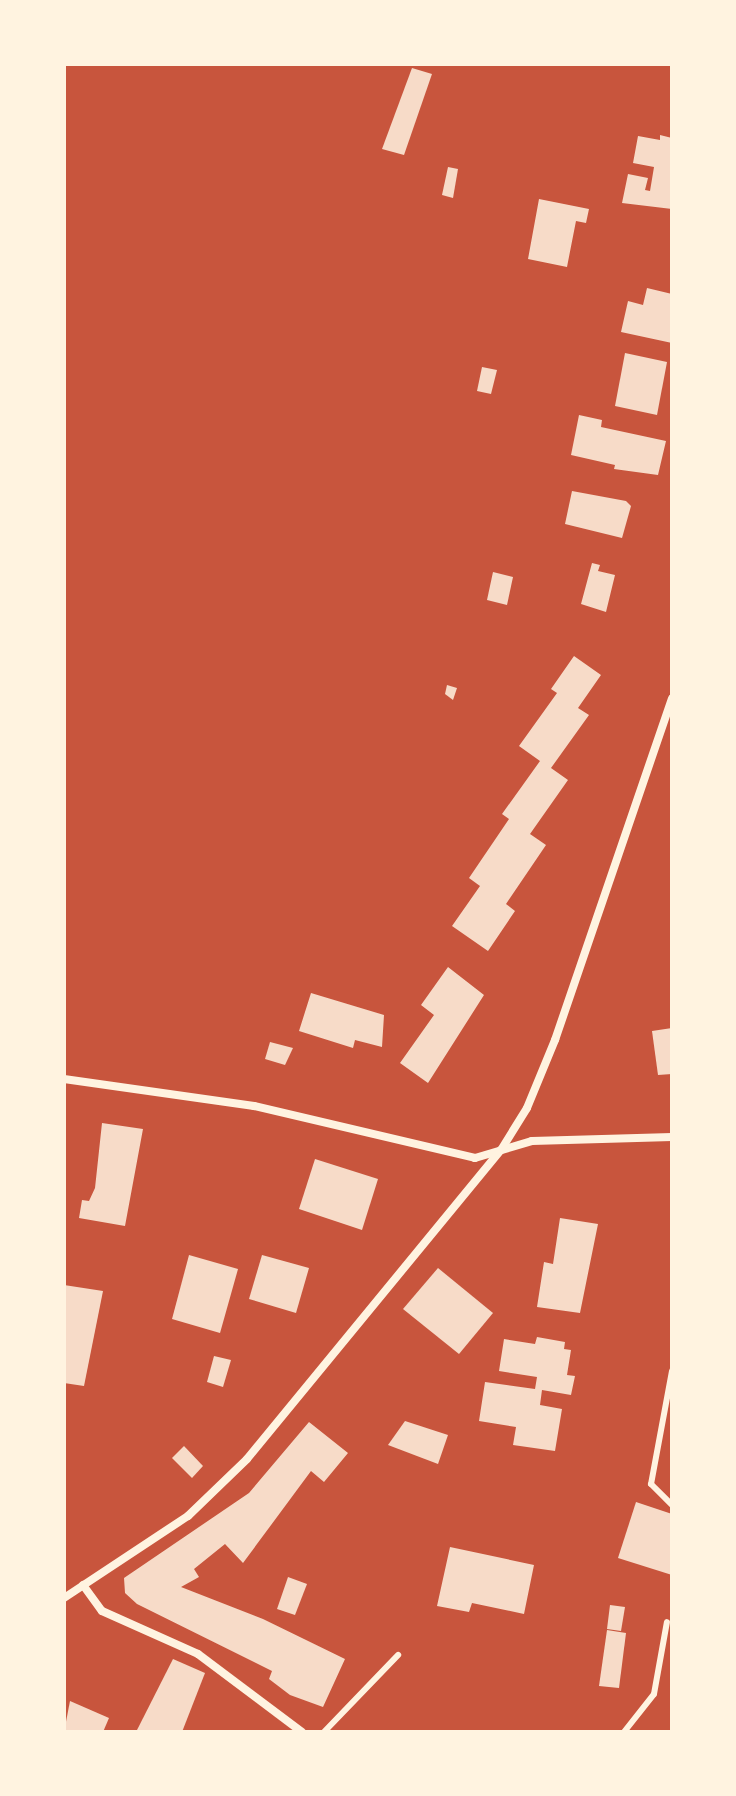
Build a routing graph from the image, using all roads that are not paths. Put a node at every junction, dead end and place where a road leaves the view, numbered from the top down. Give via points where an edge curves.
1 (672, 699) edge
2 (65, 1079) edge
3 (64, 1090) edge
4 (672, 1137) edge
5 (501, 1150) junction
6 (672, 1371) edge
7 (672, 1505) edge
8 (83, 1585) junction
9 (64, 1598) edge
10 (667, 1622) dead end
11 (398, 1655) dead end
12 (299, 1731) edge
13 (324, 1732) edge
14 (624, 1732) edge

1 - 5 street via 555,1040 527,1108
2 - 3 street
2 - 5 street via 254,1106 475,1158
4 - 5 street via 532,1141
5 - 8 street via 247,1459 188,1516
6 - 7 lane via 651,1484
8 - 9 street
8 - 12 street via 102,1611 198,1654
10 - 14 lane via 654,1694
11 - 13 lane

